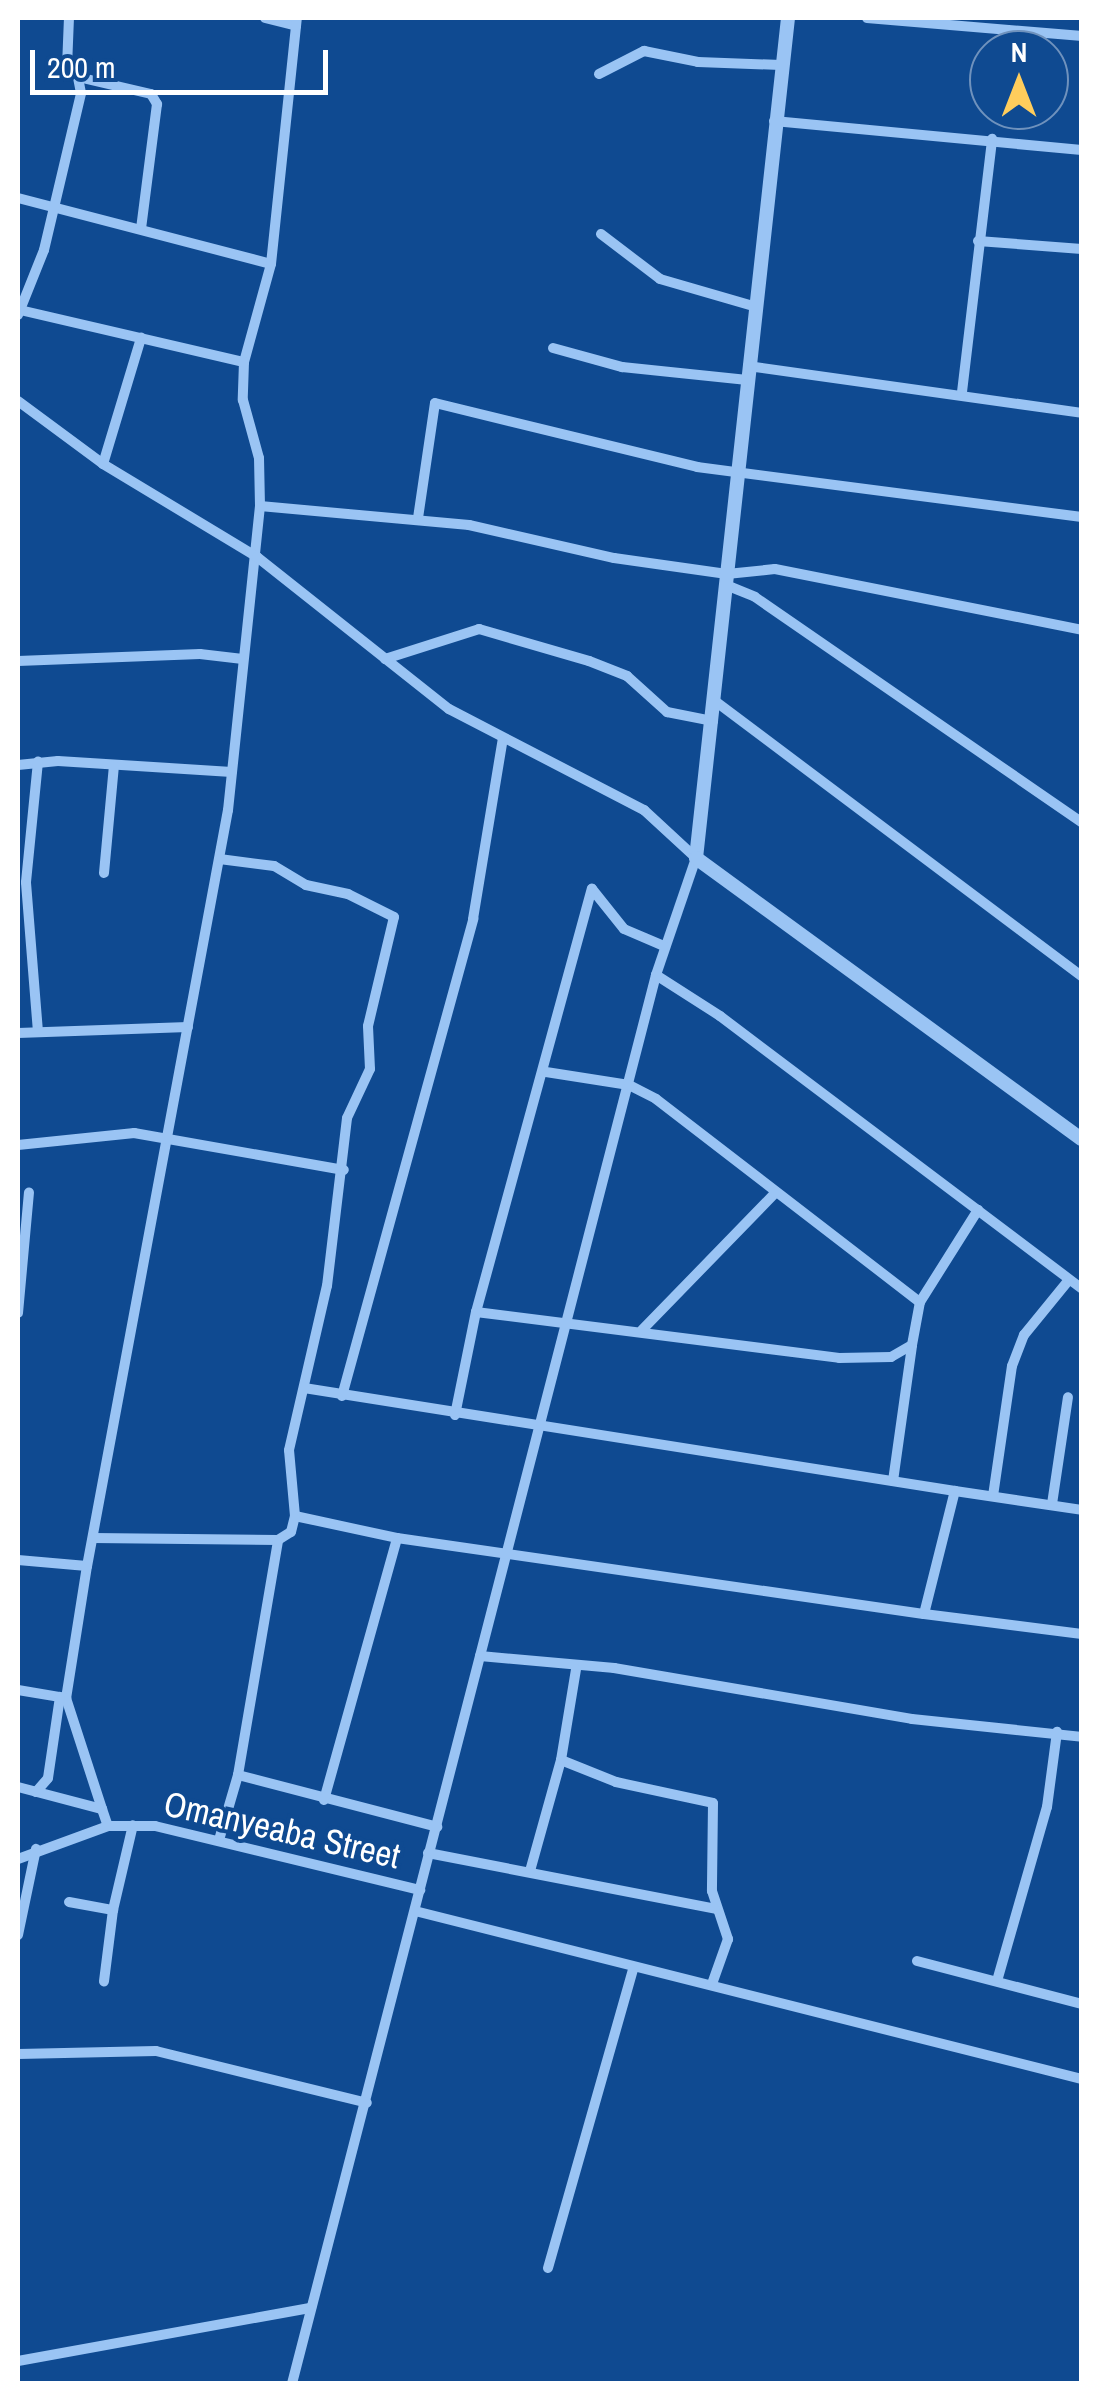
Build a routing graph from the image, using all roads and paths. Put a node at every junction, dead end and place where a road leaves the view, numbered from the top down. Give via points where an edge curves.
1 (69, 18) edge
2 (265, 18) edge
3 (788, 18) edge
4 (867, 18) edge
5 (896, 19) edge
6 (296, 22) edge
7 (1009, 23) edge
8 (1082, 36) edge
9 (782, 64) junction
10 (599, 74) dead end
11 (78, 76) junction
12 (774, 121) junction
13 (992, 139) junction
14 (1082, 150) edge
15 (18, 198) edge
16 (54, 210) junction
17 (142, 229) junction
18 (602, 234) dead end
19 (978, 241) junction
20 (1082, 249) edge
21 (271, 264) junction
22 (753, 306) junction
23 (19, 313) edge
24 (140, 338) junction
25 (553, 348) dead end
26 (244, 362) junction
27 (747, 373) junction
28 (962, 392) junction
29 (18, 401) edge
30 (1082, 412) edge
31 (103, 464) junction
32 (739, 467) junction
33 (260, 506) junction
34 (1082, 517) edge
35 (418, 518) junction
36 (257, 557) junction
37 (727, 579) junction
38 (1082, 630) edge
39 (385, 659) junction
40 (243, 660) junction
41 (18, 662) edge
42 (715, 700) junction
43 (713, 721) junction
44 (503, 738) junction
45 (38, 762) junction
46 (114, 765) junction
47 (18, 766) edge
48 (232, 772) junction
49 (1082, 823) edge
50 (696, 858) junction
51 (219, 859) junction
52 (104, 873) dead end
53 (664, 946) junction
54 (656, 975) junction
55 (1082, 977) edge
56 (188, 1028) junction
57 (38, 1032) junction
58 (18, 1033) edge
59 (546, 1072) junction
60 (628, 1086) junction
61 (165, 1138) junction
62 (1082, 1139) edge
63 (18, 1145) edge
64 (344, 1170) junction
65 (29, 1192) dead end
66 (776, 1192) junction
67 (978, 1210) junction
68 (1068, 1281) junction
69 (1082, 1290) edge
70 (920, 1302) junction
71 (476, 1312) junction
72 (18, 1313) edge
73 (568, 1324) junction
74 (642, 1330) junction
75 (912, 1346) junction
76 (304, 1388) junction
77 (342, 1396) junction
78 (1068, 1398) dead end
79 (455, 1415) junction
80 (542, 1428) junction
81 (892, 1481) junction
82 (955, 1491) junction
83 (993, 1496) junction
84 (1052, 1504) junction
85 (1082, 1510) edge
86 (294, 1516) junction
87 (93, 1538) junction
88 (397, 1538) junction
89 (278, 1540) junction
90 (506, 1554) junction
91 (18, 1560) edge
92 (87, 1566) junction
93 (924, 1614) junction
94 (1082, 1634) edge
95 (480, 1656) junction
96 (576, 1669) junction
97 (18, 1690) edge
98 (63, 1697) junction
99 (1058, 1732) junction
100 (1082, 1738) edge
101 (560, 1760) junction
102 (238, 1775) junction
103 (18, 1788) edge
104 (36, 1792) junction
105 (324, 1800) junction
106 (102, 1809) junction
107 (133, 1825) junction
108 (108, 1826) junction
109 (437, 1827) junction
110 (219, 1840) junction
111 (36, 1850) junction
112 (428, 1853) junction
113 (18, 1859) edge
114 (530, 1871) junction
115 (420, 1890) junction
116 (69, 1902) dead end
117 (716, 1909) junction
118 (113, 1910) junction
119 (415, 1910) junction
120 (18, 1935) edge
121 (917, 1961) dead end
122 (634, 1967) junction
123 (104, 1981) dead end
124 (997, 1981) junction
125 (712, 1984) junction
126 (1082, 2004) edge
127 (18, 2054) edge
128 (1082, 2079) edge
129 (367, 2102) junction
130 (548, 2268) dead end
131 (311, 2308) junction
132 (18, 2361) edge
133 (292, 2384) edge

1 - 11 street via 67,67
2 - 6 street
3 - 9 street
4 - 5 street
5 - 7 street
6 - 21 street
7 - 8 street
9 - 10 street via 698,62 638,51
9 - 12 street
11 - 16 street via 81,93
11 - 17 street via 151,94 157,104
12 - 13 street
12 - 22 street
13 - 14 street
13 - 19 street
15 - 16 street
16 - 17 street
16 - 23 street
17 - 21 street
18 - 22 street via 660,279
19 - 20 street
19 - 28 street
21 - 26 street
22 - 27 street
23 - 24 street
24 - 26 street
24 - 31 street
25 - 27 street via 622,368
26 - 33 street via 243,400 259,458
27 - 28 street
27 - 32 street
28 - 30 street
29 - 31 street
31 - 36 street
32 - 34 street
32 - 35 street via 697,467 434,403
32 - 37 street
33 - 35 street
33 - 36 street
35 - 37 street
36 - 39 street
36 - 40 street
37 - 38 street via 775,569
37 - 42 street
37 - 49 street
39 - 43 street via 478,629 590,661 627,676 666,712
39 - 44 street via 449,709
40 - 41 street via 200,654
40 - 48 street
42 - 43 street
42 - 55 street
43 - 50 street
44 - 50 street via 644,810
44 - 77 street via 472,920
45 - 46 street
45 - 47 street
45 - 57 street via 26,882
46 - 48 street
46 - 52 street
48 - 51 street
50 - 53 street
50 - 62 street
51 - 56 street
51 - 64 street via 274,866 306,886 348,894 394,917 368,1026 370,1069 348,1118
53 - 54 street
53 - 59 street via 618,925 592,889
54 - 60 street
54 - 67 street
56 - 57 street
56 - 61 street
57 - 58 street
59 - 60 street
59 - 71 street
60 - 66 street via 656,1099
60 - 73 street
61 - 63 street via 117,1133
61 - 64 street
61 - 87 street
64 - 76 street
65 - 72 street
66 - 70 street
66 - 74 street via 662,1317
67 - 68 street
67 - 70 street
68 - 69 street
68 - 83 street via 1024,1334 1012,1366
70 - 75 street
71 - 73 street
71 - 79 street
73 - 74 street
73 - 80 street
74 - 75 street via 839,1358 891,1358
75 - 81 street
76 - 77 street
76 - 86 street via 287,1466
77 - 79 street
78 - 84 street
79 - 80 street
80 - 81 street
80 - 90 street
81 - 82 street
82 - 83 street
82 - 93 street
83 - 84 street
84 - 85 street
86 - 88 street
86 - 89 street via 291,1532
87 - 89 street
87 - 92 street
88 - 90 street
88 - 105 street
89 - 102 street
90 - 93 street
90 - 95 street
91 - 92 street
92 - 98 street
93 - 94 street
95 - 96 street
95 - 109 street
96 - 99 street via 614,1668 912,1720
96 - 101 street
97 - 98 street
98 - 104 street via 48,1778
98 - 106 street
99 - 100 street
99 - 124 street via 1047,1807
101 - 114 street
101 - 117 street via 616,1782 713,1803
102 - 105 street
102 - 110 street
103 - 104 street
104 - 106 street
105 - 109 street
106 - 108 street
107 - 108 street, Omanyeaba Street
107 - 110 street, Omanyeaba Street
107 - 118 street
108 - 111 street, Omanyeaba Street
109 - 112 street
110 - 115 street, Omanyeaba Street
111 - 113 street, Omanyeaba Street
111 - 120 street
112 - 114 street
112 - 115 street
114 - 117 street
115 - 119 street
116 - 118 street
117 - 125 street via 728,1938
118 - 123 street
119 - 122 street
119 - 129 street
121 - 124 street
122 - 125 street
122 - 130 street
124 - 126 street
125 - 128 street
127 - 129 street via 156,2051
129 - 131 street
131 - 132 street
131 - 133 street

